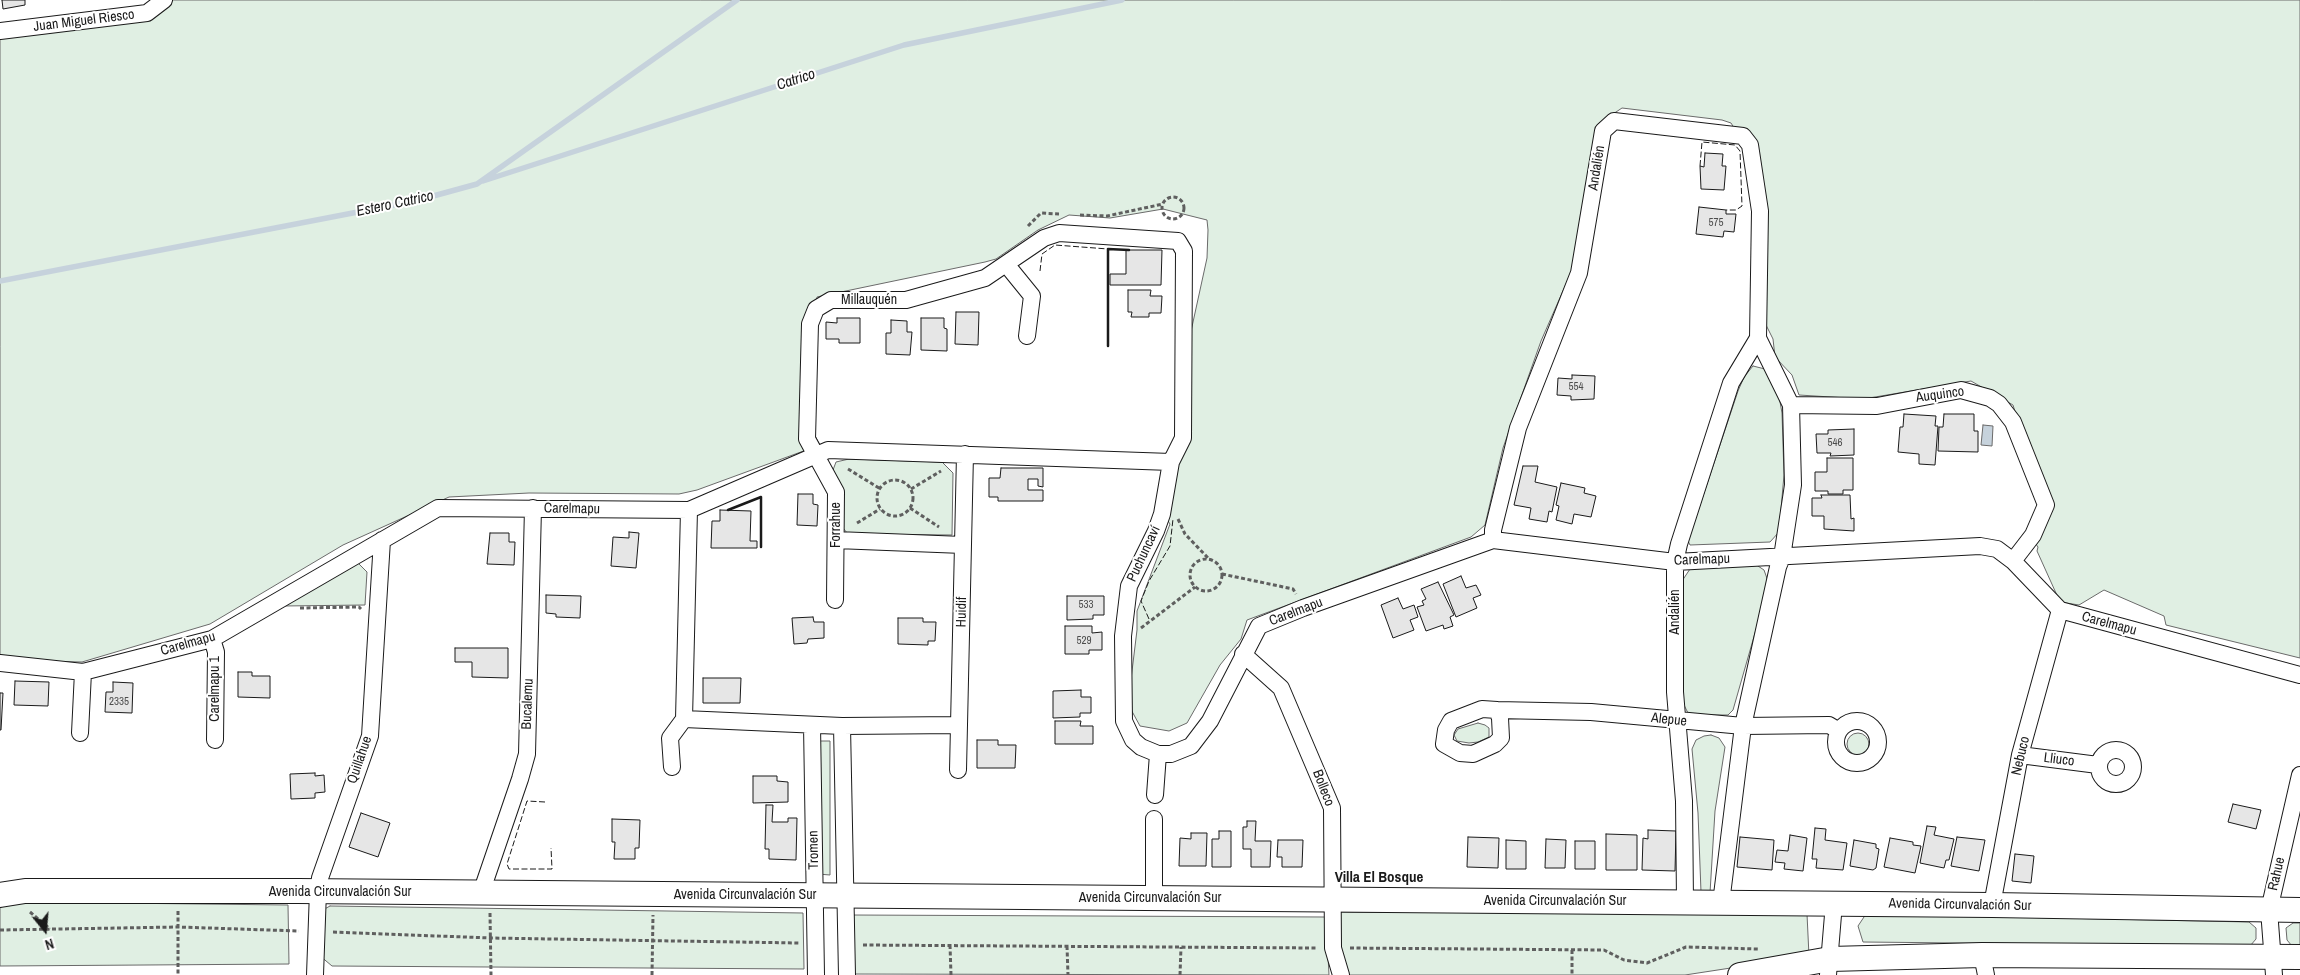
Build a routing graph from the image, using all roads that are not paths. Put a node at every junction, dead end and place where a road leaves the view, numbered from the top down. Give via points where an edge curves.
1 (164, 0) edge
2 (0, 31) edge
3 (1178, 241) joint
4 (1006, 264) junction
5 (1027, 336) dead end
6 (1758, 338) junction
7 (1791, 405) junction
8 (966, 454) junction
9 (815, 455) junction
10 (1171, 462) junction
11 (533, 508) junction
12 (689, 510) junction
13 (382, 540) junction
14 (836, 540) junction
15 (1493, 540) junction
16 (963, 545) junction
17 (1782, 557) junction
18 (2013, 561) junction
19 (1675, 562) junction
20 (835, 600) dead end
21 (2060, 610) junction
22 (212, 639) junction
23 (1244, 654) junction
24 (0, 663) edge
25 (83, 672) junction
26 (2300, 675) edge
27 (1497, 710) dead end
28 (684, 719) junction
29 (1678, 722) junction
30 (812, 725) junction
31 (842, 726) junction
32 (959, 726) junction
33 (1743, 726) junction
34 (1839, 731) dead end
35 (80, 733) dead end
36 (215, 740) dead end
37 (1158, 754) junction
38 (2020, 755) junction
39 (2098, 765) dead end
40 (672, 767) dead end
41 (958, 770) dead end
42 (2300, 775) edge
43 (1155, 795) dead end
44 (1154, 819) dead end
45 (318, 891) junction
46 (485, 893) junction
47 (0, 895) edge
48 (815, 895) junction
49 (846, 896) junction
50 (1154, 898) junction
51 (1332, 899) junction
52 (1685, 902) junction
53 (1721, 902) junction
54 (1834, 903) junction
55 (1992, 905) junction
56 (2269, 910) junction
57 (2300, 910) edge
58 (2300, 957) edge
59 (1984, 965) edge
60 (2273, 966) edge
61 (1829, 967) edge
62 (315, 975) edge
63 (816, 975) edge
64 (847, 975) edge
65 (1341, 975) edge
66 (1740, 975) edge

1 - 2 street, Juan Miguel Riesco via 147,13
3 - 4 street, Millauquén via 1059,233 1044,238
3 - 10 street, Puchuncaví via 1184,251 1183,438
4 - 5 street via 1032,296
4 - 9 street, Millauquén via 985,278 906,300 831,300 816,309 810,324 807,439
6 - 7 street, Andalién
6 - 15 street, Andalién via 1760,211 1750,145 1743,136 1614,121 1603,131 1580,273 1518,428
6 - 19 street, Andalién via 1731,383 1678,544
7 - 17 street, Andalién via 1793,484
7 - 18 street, Auquinco via 1877,406 1961,390 2000,404 2013,422 2046,505 2033,535
8 - 9 street, Carelmapu via 828,450
8 - 10 street, Carelmapu
8 - 16 street, Huidif
9 - 12 street, Carelmapu
9 - 14 street, Forrahue via 836,492
10 - 37 street, Puchuncaví via 1162,514 1129,586 1122,636 1124,721 1133,740
11 - 12 street, Carelmapu
11 - 13 street, Carelmapu via 438,508
11 - 46 street, Bucalemu via 526,754
12 - 28 street
13 - 22 street, Carelmapu
13 - 45 street, Quillahue via 370,736
14 - 16 street
14 - 20 street, Forrahue
15 - 19 street, Carelmapu
15 - 23 street, Carelmapu via 1259,626
16 - 32 street, Huidif
17 - 18 street, Carelmapu via 1980,546 1997,549
17 - 19 street, Carelmapu
17 - 33 street, Andalién
18 - 21 street, Carelmapu
19 - 29 street, Andalién via 1674,692
21 - 26 street, Carelmapu
21 - 38 street, Nebuco
22 - 25 street, Carelmapu
22 - 36 street, Carelmapu 1 via 216,652
23 - 37 street, Carelmapu via 1210,721 1191,746 1171,754
23 - 51 street, Bolleco via 1282,688 1332,808
24 - 25 street, Carelmapu
25 - 35 street
27 - 29 street, Alepue via 1591,712
28 - 30 street
28 - 40 street via 670,738
29 - 33 street, Alepue
29 - 52 street, Andalién via 1684,801
30 - 31 street
30 - 48 street, Tromen
31 - 32 street
31 - 49 street
32 - 41 street, Huidif
33 - 34 street, Alepue via 1829,725
33 - 53 street, Andalién
37 - 43 street
38 - 39 street, Lliuco
38 - 55 street, Nebuco
42 - 56 street, Rahue
44 - 50 street
45 - 46 main road, Avenida Circunvalación Sur
45 - 47 main road, Avenida Circunvalación Sur via 25,891
45 - 62 street, Quillahue
46 - 48 main road, Avenida Circunvalación Sur
48 - 49 main road, Avenida Circunvalación Sur
48 - 63 street, Tromen
49 - 50 main road, Avenida Circunvalación Sur
49 - 64 street
50 - 51 main road, Avenida Circunvalación Sur
51 - 52 main road, Avenida Circunvalación Sur
51 - 65 street, Bolleco via 1333,948
52 - 53 main road, Avenida Circunvalación Sur
53 - 54 main road, Avenida Circunvalación Sur
54 - 55 main road, Avenida Circunvalación Sur
54 - 61 street
55 - 56 main road, Avenida Circunvalación Sur
56 - 57 main road, Avenida Circunvalación Sur
56 - 60 street, Rahue
58 - 60 main road
59 - 60 main road
59 - 61 main road
61 - 66 main road

